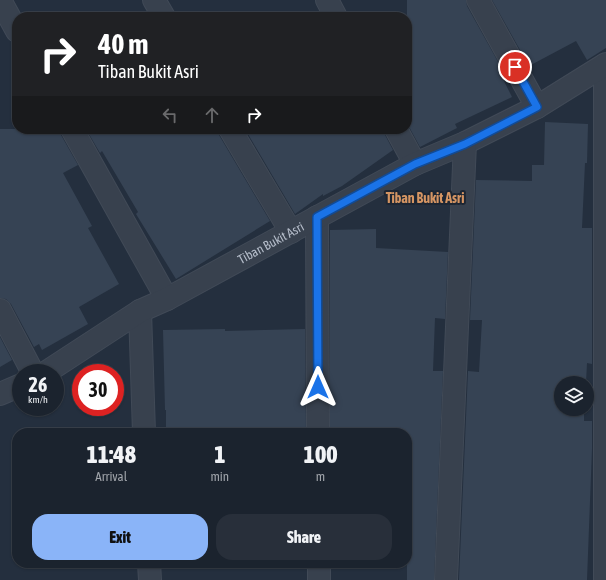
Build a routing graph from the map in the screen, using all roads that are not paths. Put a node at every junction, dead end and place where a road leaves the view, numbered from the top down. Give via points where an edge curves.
1 (0, 0) edge
2 (154, 0) edge
3 (327, 0) edge
4 (478, 0) edge
5 (161, 12) edge
6 (333, 12) edge
7 (12, 22) edge
8 (605, 64) edge
9 (537, 107) junction
10 (75, 134) edge
11 (233, 134) edge
12 (399, 134) edge
13 (465, 144) junction
14 (415, 164) junction
15 (317, 217) junction
16 (291, 232) junction
17 (167, 299) junction
18 (0, 310) edge
19 (140, 311) junction
20 (28, 364) edge
21 (59, 364) edge
22 (12, 389) edge
23 (0, 394) edge
24 (144, 428) edge
25 (318, 428) edge
26 (149, 568) edge
27 (319, 568) edge
28 (150, 580) edge
29 (319, 580) edge
30 (446, 580) edge
31 (605, 580) edge

1 - 7 street
2 - 5 street
3 - 6 street
4 - 9 street
8 - 9 street, Tiban Bukit Asri
8 - 31 street
9 - 13 street, Tiban Bukit Asri
10 - 17 street
11 - 16 street
12 - 14 street
13 - 14 street, Tiban Bukit Asri
13 - 30 street
14 - 15 street, Tiban Bukit Asri
15 - 16 street, Tiban Bukit Asri
15 - 25 street
16 - 17 street, Tiban Bukit Asri
17 - 19 street, Tiban Bukit Asri
18 - 20 street
19 - 21 street, Tiban Bukit Asri
19 - 24 street
22 - 23 street
26 - 28 street
27 - 29 street

